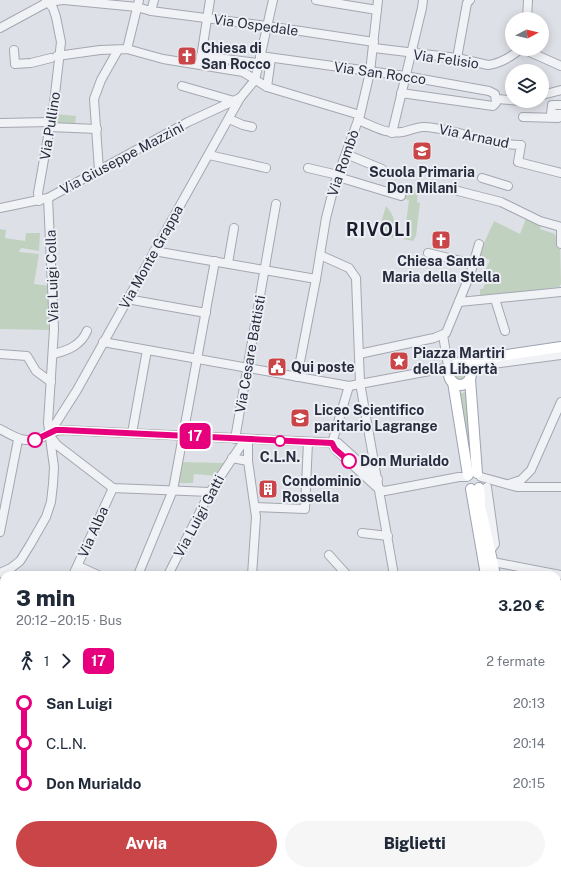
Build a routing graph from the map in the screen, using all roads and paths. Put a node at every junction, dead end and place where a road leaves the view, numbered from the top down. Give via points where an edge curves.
1 (64, 0) edge
2 (154, 0) edge
3 (210, 0) edge
4 (273, 0) edge
5 (316, 0) edge
6 (378, 0) edge
7 (423, 0) edge
8 (470, 0) edge
9 (528, 0) edge
10 (47, 1) edge
11 (138, 3) edge
12 (378, 10) junction
13 (152, 11) junction
14 (527, 12) edge
15 (206, 18) junction
16 (267, 26) junction
17 (0, 28) edge
18 (374, 45) junction
19 (14, 50) dead end
20 (118, 50) junction
21 (130, 50) junction
22 (411, 54) junction
23 (56, 56) junction
24 (508, 56) edge
25 (535, 56) edge
26 (272, 58) junction
27 (457, 58) junction
28 (201, 60) junction
29 (259, 60) junction
30 (561, 66) edge
31 (370, 72) junction
32 (405, 76) junction
33 (255, 80) junction
34 (182, 86) dead end
35 (267, 87) junction
36 (561, 90) edge
37 (401, 93) junction
38 (549, 93) edge
39 (237, 99) junction
40 (496, 99) junction
41 (505, 100) edge
42 (561, 105) edge
43 (560, 116) edge
44 (522, 117) dead end
45 (359, 118) junction
46 (229, 119) junction
47 (0, 123) edge
48 (50, 124) junction
49 (252, 127) dead end
50 (97, 129) junction
51 (392, 133) junction
52 (346, 154) junction
53 (209, 155) junction
54 (266, 168) dead end
55 (308, 168) dead end
56 (382, 169) dead end
57 (99, 170) junction
58 (561, 173) edge
59 (338, 176) junction
60 (482, 178) dead end
61 (508, 186) dead end
62 (458, 191) dead end
63 (401, 196) dead end
64 (48, 198) junction
65 (39, 201) junction
66 (276, 204) dead end
67 (0, 208) edge
68 (561, 226) edge
69 (234, 228) dead end
70 (479, 244) dead end
71 (561, 244) edge
72 (154, 251) junction
73 (428, 253) dead end
74 (320, 255) junction
75 (214, 261) junction
76 (228, 263) junction
77 (473, 264) junction
78 (264, 270) junction
79 (316, 279) junction
80 (561, 292) edge
81 (128, 299) junction
82 (495, 299) junction
83 (459, 302) junction
84 (206, 313) junction
85 (88, 331) dead end
86 (505, 331) dead end
87 (443, 335) junction
88 (103, 342) junction
89 (561, 348) edge
90 (147, 350) junction
91 (0, 354) edge
92 (54, 354) junction
93 (359, 354) junction
94 (561, 355) edge
95 (495, 356) junction
96 (197, 359) junction
97 (464, 363) junction
98 (482, 363) junction
99 (450, 367) junction
100 (248, 368) junction
101 (471, 376) junction
102 (297, 377) junction
103 (51, 382) junction
104 (453, 382) junction
105 (360, 383) junction
106 (349, 386) junction
107 (561, 402) edge
108 (0, 429) edge
109 (132, 433) junction
110 (49, 434) junction
111 (184, 436) junction
112 (235, 439) junction
113 (18, 440) junction
114 (248, 440) junction
115 (308, 442) junction
116 (332, 443) junction
117 (231, 459) junction
118 (248, 461) junction
119 (378, 479) junction
120 (476, 481) junction
121 (504, 484) junction
122 (113, 488) junction
123 (561, 488) edge
124 (173, 490) junction
125 (380, 490) junction
126 (210, 492) junction
127 (255, 507) junction
128 (0, 532) edge
129 (362, 533) dead end
130 (388, 536) junction
131 (329, 555) dead end
132 (493, 562) junction
133 (78, 566) junction
134 (11, 571) edge
135 (75, 571) edge
136 (89, 571) edge
137 (140, 571) edge
138 (170, 571) edge
139 (252, 571) edge
140 (343, 571) edge
141 (393, 571) edge
142 (486, 571) edge
143 (494, 571) edge
144 (540, 571) edge

1 - 10 street, Via Ospedale
1 - 11 street, Via Ospedale
2 - 13 street
3 - 15 street
4 - 16 street
5 - 12 street
6 - 12 street, Via Rombò
7 - 22 street
8 - 27 street via 467,3
9 - 14 street
10 - 17 street
10 - 23 street, Via Pullino via 56,17 61,42
11 - 13 street, Via Ospedale
11 - 21 street
12 - 18 street, Via Rombò
13 - 15 street, Via Ospedale
15 - 16 street, Via Ospedale
15 - 28 street
16 - 18 street, Via Ospedale
16 - 29 street
18 - 22 street, Via Felisio
18 - 31 street, Via Rombò
19 - 23 street via 15,64 31,63
20 - 21 street
20 - 23 street
20 - 50 street via 101,80 94,99
21 - 28 street via 163,60
22 - 27 street, Via Felisio
22 - 32 street
23 - 48 street, Via Pullino
24 - 27 street, Via Felisio via 493,64
25 - 30 street
26 - 29 street, Via San Rocco
26 - 31 street, Via San Rocco
26 - 35 street
28 - 29 street, Via San Rocco
28 - 33 street via 243,72
29 - 33 street
31 - 32 street, Via San Rocco
31 - 45 street, Via Rombò
32 - 37 street
32 - 40 street, Via San Rocco via 494,92
33 - 35 street
33 - 39 street, Via Monte Grappa
34 - 39 street
35 - 45 street
36 - 38 street
37 - 40 street via 495,106
37 - 51 street
39 - 46 street, Via Monte Grappa
39 - 57 street, Via Giuseppe Mazzini
40 - 41 street
42 - 43 street via 552,105 551,114
43 - 44 street
45 - 51 street
45 - 52 street, Via Rombò
46 - 49 street
46 - 53 street, Via Monte Grappa
47 - 48 street
48 - 50 street
48 - 65 street, Via Pullino
50 - 57 street
51 - 58 street, Via Arnaud via 423,126 452,131 496,144 521,145 518,162
52 - 56 street
52 - 59 street, Via Rombò
53 - 54 street
53 - 72 street, Via Monte Grappa
55 - 59 street
57 - 64 street, Via Giuseppe Mazzini
59 - 63 street
59 - 74 street, Via Rombò via 326,218
60 - 61 street
62 - 68 street via 501,202 540,222
64 - 65 street, Via Giuseppe Mazzini
64 - 92 street, Via Luigi Colla
65 - 67 street, Via Giuseppe Mazzini
66 - 78 street, Via Cesare Battisti
68 - 71 street
69 - 76 street
70 - 77 street
72 - 75 street
72 - 81 street, Via Monte Grappa
73 - 77 street
74 - 79 street, Via Rombò
74 - 93 street via 349,268 355,274
75 - 76 street
75 - 84 street
76 - 78 street
77 - 83 street
78 - 79 street
78 - 100 street, Via Cesare Battisti
79 - 102 street, Via Rombò
80 - 82 street
81 - 84 street
81 - 88 street, Via Monte Grappa
82 - 83 street
82 - 86 street
83 - 87 street via 449,329
84 - 96 street
85 - 92 street via 80,343
87 - 93 street
87 - 99 street
88 - 90 street
88 - 110 street, Via Monte Grappa
89 - 95 main road
90 - 96 street
90 - 109 street
91 - 103 street via 27,356 36,371
92 - 103 street, Via Luigi Colla
93 - 105 street
94 - 98 street via 493,364
95 - 97 main road
95 - 98 main road
96 - 100 street
96 - 111 street
97 - 99 main road via 456,363
97 - 101 main road via 469,366
98 - 101 main road
99 - 104 main road via 449,375
99 - 105 street
100 - 102 street
100 - 112 street, Via Cesare Battisti
101 - 104 main road via 462,385
101 - 120 main road
102 - 106 street
103 - 110 street, Via Luigi Colla
104 - 120 main road
105 - 106 street
105 - 119 street
106 - 116 street
107 - 121 street via 531,470 521,480
108 - 113 street
109 - 110 street via 56,430
109 - 111 street
110 - 113 street via 35,440
110 - 122 street via 57,444
110 - 134 street, Via Luigi Colla via 54,468 51,502 46,517 30,545
111 - 112 street
111 - 124 street
112 - 114 street
113 - 128 street
114 - 115 street
114 - 117 street, Via Luigi Gatti
114 - 118 street
115 - 116 street
115 - 127 street via 306,509
116 - 119 street via 340,444
116 - 125 street via 335,449
117 - 118 street
117 - 126 street, Via Luigi Gatti
118 - 127 street
119 - 125 street
120 - 121 street
120 - 121 street
120 - 125 street via 458,477
120 - 132 main road
120 - 142 main road
121 - 123 street via 517,487
122 - 124 street
122 - 133 street, Via Alba
124 - 126 street
124 - 137 street
125 - 130 street
126 - 138 street, Via Luigi Gatti
127 - 139 street
129 - 130 street
130 - 141 street
131 - 140 street
132 - 143 main road
132 - 144 street
133 - 135 street, Via Alba
133 - 136 street

